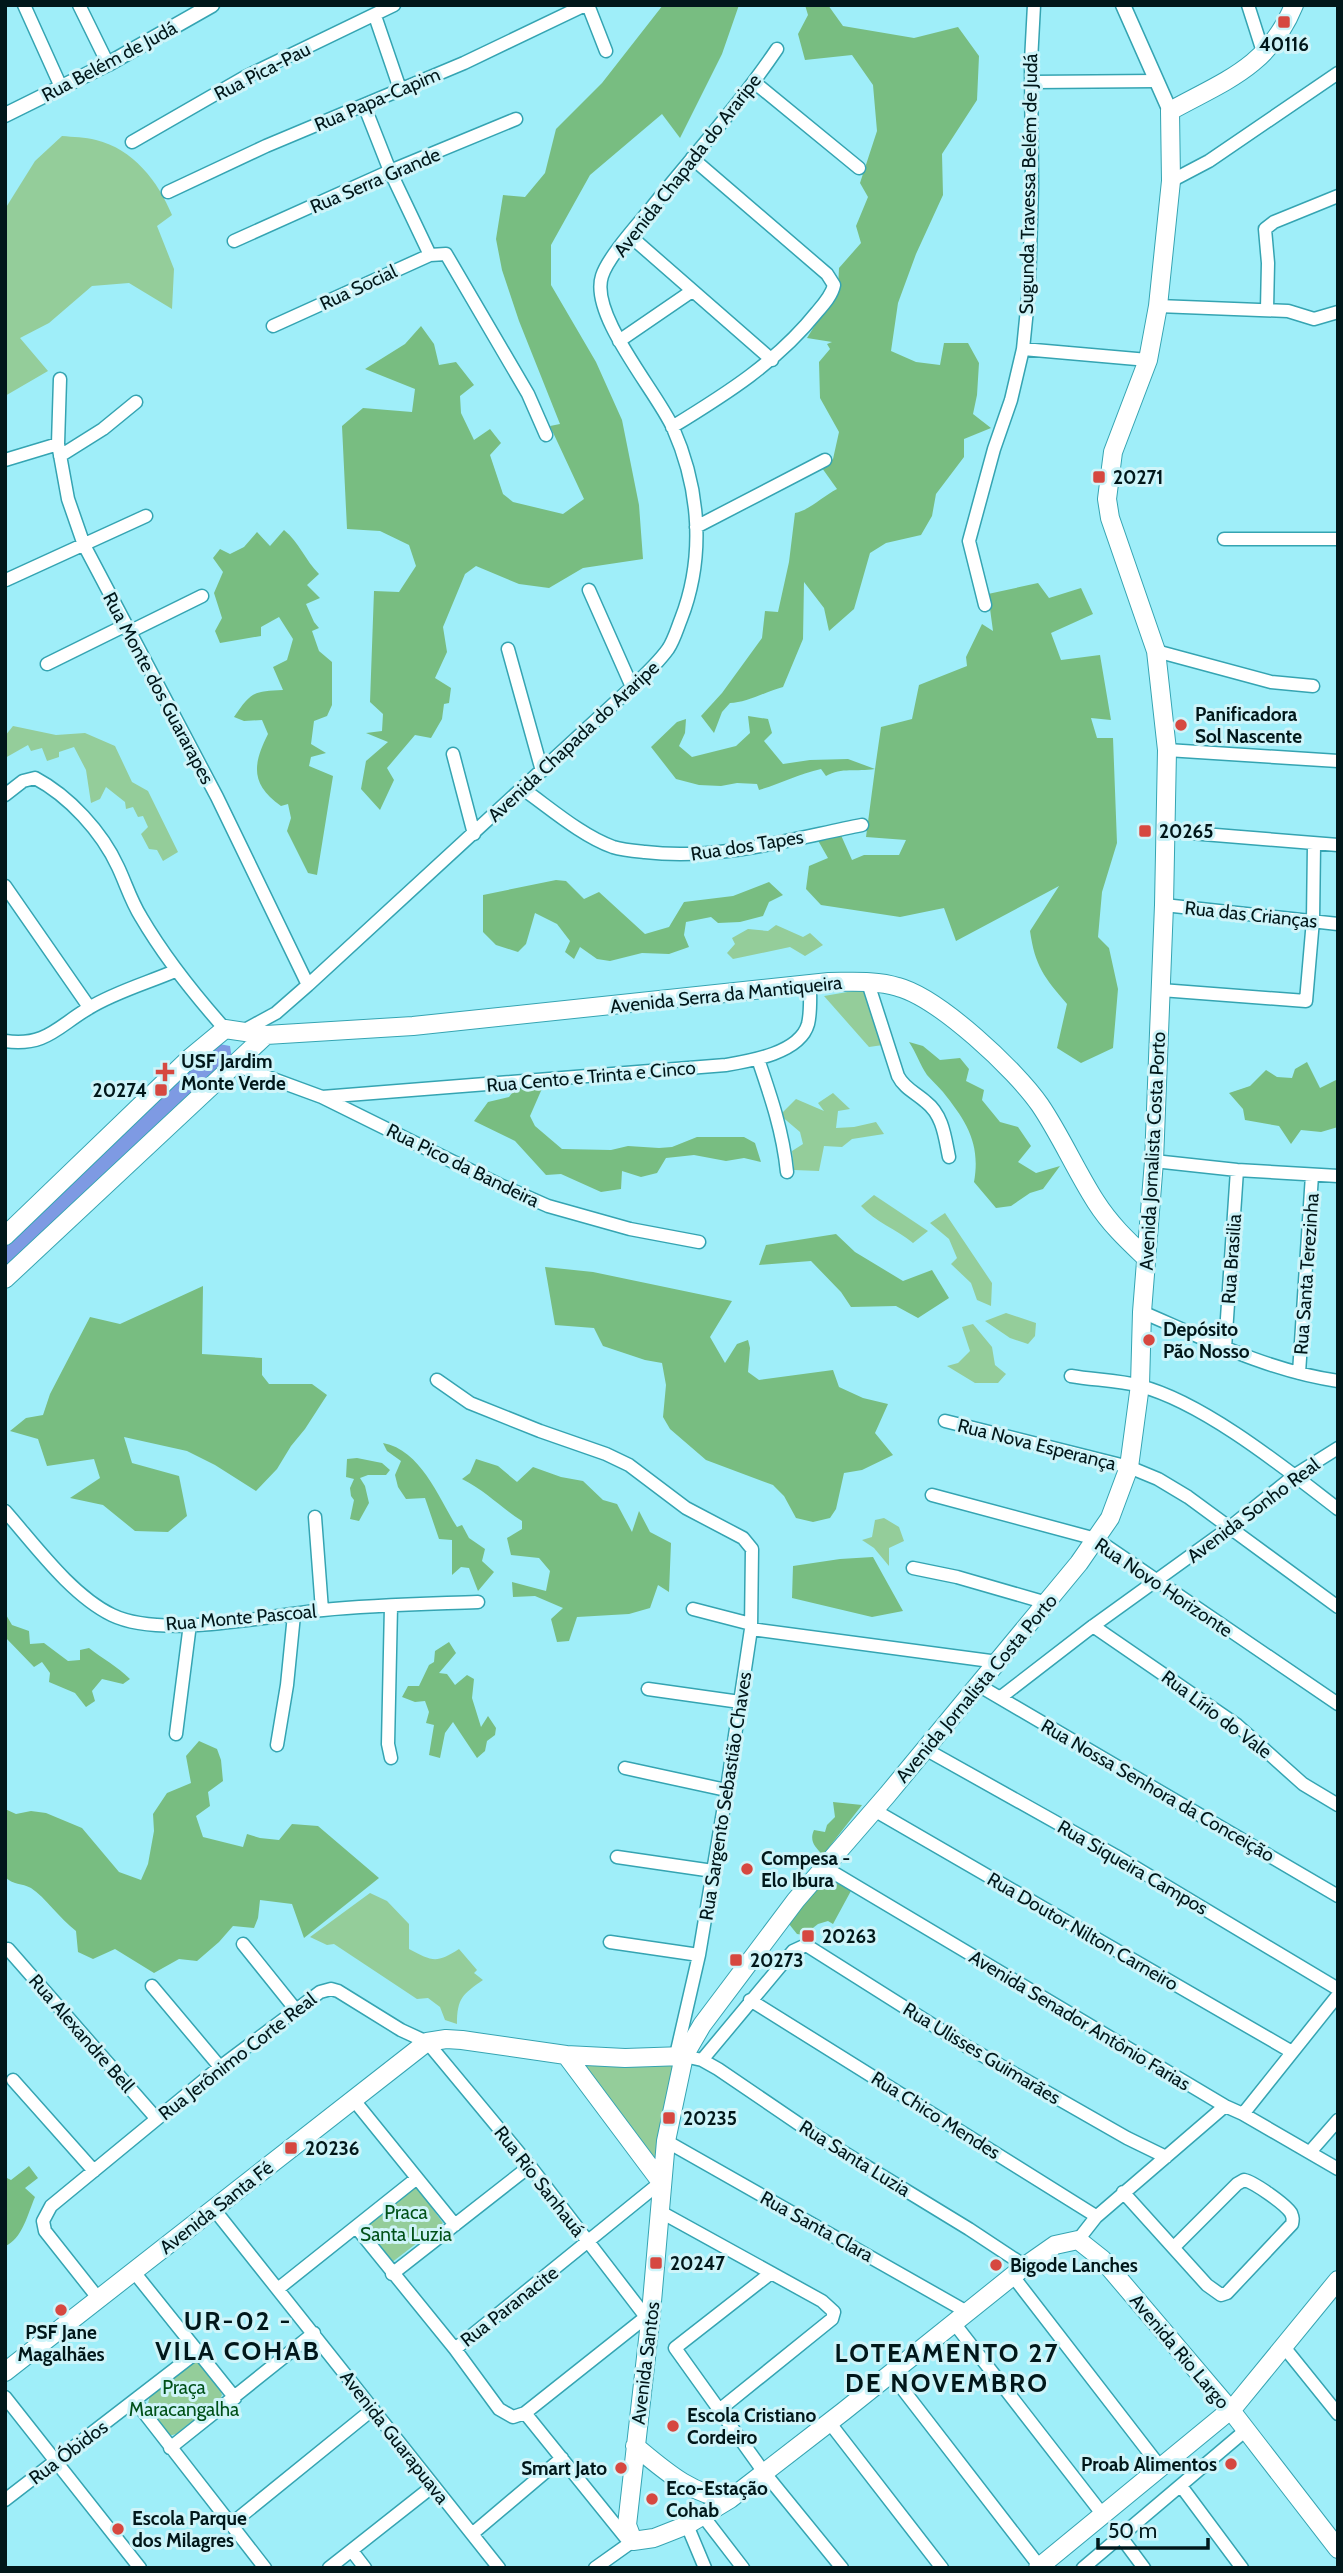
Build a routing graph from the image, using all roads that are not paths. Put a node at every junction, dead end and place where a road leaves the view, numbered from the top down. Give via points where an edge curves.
1 (24, 5) edge
2 (79, 5) edge
3 (212, 5) edge
4 (394, 5) edge
5 (586, 5) edge
6 (1034, 5) edge
7 (1123, 5) edge
8 (1248, 5) edge
9 (1293, 5) edge
10 (193, 10) edge
11 (375, 16) junction
12 (777, 49) dead end
13 (606, 51) dead end
14 (1264, 55) junction
15 (108, 64) junction
16 (1338, 73) edge
17 (1157, 81) junction
18 (754, 82) junction
19 (1032, 82) junction
20 (61, 87) junction
21 (400, 89) junction
22 (364, 105) junction
23 (7, 111) edge
24 (1170, 111) junction
25 (516, 120) dead end
26 (132, 142) dead end
27 (692, 158) junction
28 (859, 168) dead end
29 (390, 170) junction
30 (1171, 181) junction
31 (169, 192) dead end
32 (1338, 196) edge
33 (629, 235) junction
34 (234, 241) dead end
35 (430, 255) junction
36 (692, 291) junction
37 (1158, 306) junction
38 (1267, 309) junction
39 (1338, 312) edge
40 (273, 326) dead end
41 (619, 341) junction
42 (1023, 349) junction
43 (772, 360) junction
44 (1148, 360) junction
45 (60, 379) dead end
46 (136, 402) dead end
47 (673, 427) junction
48 (546, 435) dead end
49 (59, 450) junction
50 (5, 460) edge
51 (825, 460) dead end
52 (145, 516) dead end
53 (696, 527) junction
54 (1224, 539) dead end
55 (1338, 539) edge
56 (84, 545) junction
57 (6, 580) edge
58 (589, 590) dead end
59 (202, 596) dead end
60 (985, 605) dead end
61 (128, 629) junction
62 (508, 649) dead end
63 (1156, 651) junction
64 (47, 664) dead end
65 (1313, 686) dead end
66 (632, 687) junction
67 (1167, 750) junction
68 (453, 754) dead end
69 (1338, 761) edge
70 (542, 771) junction
71 (523, 789) junction
72 (5, 795) edge
73 (862, 825) dead end
74 (1166, 831) junction
75 (474, 834) junction
76 (1314, 845) junction
77 (1338, 845) edge
78 (5, 886) edge
79 (1164, 905) junction
80 (1313, 920) junction
81 (1338, 924) edge
82 (175, 971) junction
83 (868, 983) junction
84 (308, 985) junction
85 (810, 985) junction
86 (1161, 989) junction
87 (89, 1007) junction
88 (234, 1030) junction
89 (266, 1035) junction
90 (5, 1041) edge
91 (758, 1059) junction
92 (235, 1066) junction
93 (322, 1097) junction
94 (949, 1157) dead end
95 (1154, 1161) junction
96 (1237, 1171) junction
97 (787, 1172) dead end
98 (1312, 1175) junction
99 (1338, 1175) edge
100 (5, 1236) edge
101 (699, 1242) dead end
102 (1146, 1258) junction
103 (5, 1279) edge
104 (1142, 1312) junction
105 (1225, 1348) junction
106 (1299, 1373) junction
107 (1070, 1376) dead end
108 (436, 1380) dead end
109 (1338, 1381) edge
110 (1140, 1385) junction
111 (946, 1420) dead end
112 (1338, 1448) edge
113 (1129, 1467) junction
114 (1295, 1475) junction
115 (932, 1495) dead end
116 (1338, 1509) edge
117 (5, 1511) edge
118 (315, 1517) dead end
119 (1229, 1528) junction
120 (1096, 1539) junction
121 (913, 1569) dead end
122 (1157, 1581) junction
123 (478, 1602) dead end
124 (1047, 1603) junction
125 (391, 1606) junction
126 (1338, 1607) edge
127 (693, 1609) dead end
128 (322, 1610) junction
129 (294, 1615) junction
130 (190, 1624) junction
131 (751, 1626) junction
132 (1093, 1626) junction
133 (998, 1662) junction
134 (978, 1685) junction
135 (649, 1689) dead end
136 (1001, 1698) junction
137 (740, 1702) junction
138 (1338, 1704) edge
139 (176, 1734) dead end
140 (277, 1745) dead end
141 (925, 1749) junction
142 (391, 1758) dead end
143 (625, 1768) dead end
144 (726, 1790) junction
145 (1338, 1805) edge
146 (874, 1810) junction
147 (617, 1857) dead end
148 (824, 1867) junction
149 (713, 1871) junction
150 (1338, 1896) edge
151 (610, 1942) dead end
152 (243, 1944) dead end
153 (8, 1949) dead end
154 (699, 1955) junction
155 (152, 1986) dead end
156 (1338, 1989) edge
157 (1338, 1995) edge
158 (750, 2000) junction
159 (296, 2010) junction
160 (427, 2042) junction
161 (1292, 2052) junction
162 (566, 2055) junction
163 (687, 2057) junction
164 (220, 2067) junction
165 (13, 2080) dead end
166 (353, 2099) junction
167 (1225, 2106) junction
168 (1243, 2114) junction
169 (156, 2118) junction
170 (1338, 2120) edge
171 (666, 2140) junction
172 (1310, 2152) junction
173 (1166, 2157) junction
174 (530, 2166) junction
175 (1338, 2169) edge
176 (94, 2171) junction
177 (418, 2178) junction
178 (661, 2182) junction
179 (1123, 2192) junction
180 (214, 2208) junction
181 (659, 2211) junction
182 (1096, 2217) junction
183 (455, 2225) junction
184 (356, 2227) junction
185 (1079, 2240) junction
186 (589, 2243) junction
187 (1174, 2247) junction
188 (1018, 2271) junction
189 (134, 2272) junction
190 (771, 2273) junction
191 (393, 2274) junction
192 (1336, 2286) edge
193 (279, 2288) junction
194 (98, 2298) junction
195 (649, 2315) junction
196 (960, 2318) junction
197 (314, 2333) junction
198 (1284, 2347) junction
199 (455, 2349) junction
200 (197, 2351) junction
201 (5, 2372) edge
202 (891, 2374) junction
203 (5, 2397) edge
204 (235, 2398) junction
205 (135, 2401) junction
206 (373, 2409) junction
207 (1230, 2410) junction
208 (718, 2411) junction
209 (526, 2413) junction
210 (1338, 2414) edge
211 (829, 2423) junction
212 (1246, 2430) junction
213 (635, 2446) junction
214 (170, 2448) junction
215 (562, 2458) junction
216 (57, 2461) junction
217 (1161, 2468) junction
218 (763, 2471) junction
219 (433, 2486) junction
220 (1181, 2486) junction
221 (730, 2498) junction
222 (5, 2500) edge
223 (1103, 2515) junction
224 (703, 2516) junction
225 (230, 2525) junction
226 (687, 2525) junction
227 (472, 2534) junction
228 (1121, 2537) junction
229 (631, 2542) junction
230 (1338, 2549) edge
231 (352, 2551) junction
232 (602, 2566) edge
233 (1039, 2567) edge
234 (141, 2568) edge
235 (265, 2568) edge
236 (329, 2568) edge
237 (365, 2568) edge
238 (499, 2568) edge
239 (705, 2568) edge
240 (743, 2568) edge
241 (842, 2568) edge
242 (942, 2568) edge
243 (1083, 2568) edge
244 (1144, 2568) edge
245 (1242, 2568) edge

1 - 20 street
2 - 15 street
3 - 10 street, Rua Belém de Judá
4 - 11 street, Rua Pica-Pau
5 - 13 street, Rua Papa-Capim
5 - 21 street, Rua Papa-Capim
6 - 19 street, Sugunda Travessa Belém de Judá
7 - 17 street
8 - 14 street
9 - 14 main road
10 - 15 street, Rua Belém de Judá
11 - 21 street
11 - 26 street, Rua Pica-Pau via 246,77
12 - 18 street, Avenida Chapada do Araripe
14 - 24 main road
15 - 20 street, Rua Belém de Judá
16 - 30 street via 1209,161
17 - 19 street
17 - 24 street
18 - 27 street, Avenida Chapada do Araripe
18 - 28 street
19 - 42 street, Sugunda Travessa Belém de Judá via 1029,289
20 - 23 street, Rua Belém de Judá
21 - 22 street, Rua Papa-Capim
22 - 29 street
22 - 31 street, Rua Papa-Capim
24 - 30 main road, Avenida Jornalista Costa Porto
25 - 29 street, Rua Serra Grande
27 - 33 street, Avenida Chapada do Araripe
27 - 43 street via 827,274 834,285 800,334
29 - 34 street, Rua Serra Grande
29 - 35 street
30 - 37 main road, Avenida Jornalista Costa Porto
32 - 38 street via 1265,229
33 - 36 street
33 - 41 street, Avenida Chapada do Araripe via 602,276 600,290
35 - 40 street, Rua Social
35 - 48 street, Rua Social via 443,253 451,259 528,394
36 - 41 street
36 - 43 street
37 - 38 street
37 - 44 main road, Avenida Jornalista Costa Porto
38 - 39 street via 1314,319
41 - 47 street, Avenida Chapada do Araripe
42 - 44 street
42 - 60 street, Sugunda Travessa Belém de Judá via 969,541
43 - 47 street
44 - 63 main road, Avenida Jornalista Costa Porto via 1113,452 1107,499 1116,540
45 - 49 street, Rua Monte dos Guararapes
46 - 49 street via 103,429
47 - 53 street, Avenida Chapada do Araripe via 695,500
49 - 50 street
49 - 56 street, Rua Monte dos Guararapes via 68,499
51 - 53 street
52 - 56 street
53 - 66 street, Avenida Chapada do Araripe via 693,580 670,646
54 - 55 street
56 - 57 street
56 - 61 street, Rua Monte dos Guararapes
58 - 66 street
59 - 61 street
61 - 64 street
61 - 84 street, Rua Monte dos Guararapes via 217,797
62 - 70 street
63 - 65 street via 1271,681
63 - 67 main road, Avenida Jornalista Costa Porto
66 - 70 street, Avenida Chapada do Araripe
67 - 69 street
67 - 74 main road, Avenida Jornalista Costa Porto
68 - 75 street
70 - 71 street, Avenida Chapada do Araripe
71 - 73 street, Rua dos Tapes via 595,839 615,848 662,854 727,852
71 - 75 street, Avenida Chapada do Araripe
72 - 82 street via 23,780 35,778 83,818 107,847 139,915
74 - 76 street
74 - 79 main road, Avenida Jornalista Costa Porto
75 - 84 street, Avenida Chapada do Araripe
76 - 77 street
76 - 80 street
78 - 87 street
79 - 80 street, Rua das Crianças
79 - 86 main road, Avenida Jornalista Costa Porto
80 - 81 street, Rua das Crianças
80 - 86 street via 1306,1001
82 - 87 street
82 - 88 street
83 - 85 main road, Avenida Serra da Mantiqueira
83 - 94 street via 898,1076 936,1112
83 - 102 main road, Avenida Serra da Mantiqueira via 898,987 929,1002 970,1033 1021,1082 1052,1124 1097,1204
84 - 88 street, Avenida Chapada do Araripe via 276,1013
85 - 89 main road, Avenida Serra da Mantiqueira via 440,1023
85 - 91 street, Rua Cento e Trinta e Cinco via 802,1036
86 - 95 main road, Avenida Jornalista Costa Porto
87 - 90 street via 38,1040
88 - 89 main road
88 - 100 main road, Avenida Chapada do Araripe via 190,1058
89 - 92 main road
91 - 93 street, Rua Cento e Trinta e Cinco
91 - 97 street via 775,1109
92 - 93 street, Rua Pico da Bandeira
92 - 103 main road
93 - 101 street, Rua Pico da Bandeira via 548,1206
95 - 96 street
95 - 102 main road, Avenida Jornalista Costa Porto
96 - 98 street
96 - 105 street, Rua Brasilia
98 - 99 street
98 - 106 street, Rua Santa Terezinha
102 - 104 main road, Avenida Jornalista Costa Porto
104 - 105 street
104 - 110 main road, Avenida Jornalista Costa Porto
105 - 106 street
106 - 109 street
107 - 110 street
108 - 131 street, Rua Sargento Sebastião Chaves via 494,1414 629,1465 686,1508 743,1538 753,1556
110 - 113 main road, Avenida Jornalista Costa Porto
110 - 114 street via 1213,1420
111 - 113 street, Rua Nova Esperança
112 - 114 street, Avenida Sonho Real
113 - 119 street, Rua Nova Esperança via 1188,1497
113 - 120 main road, Avenida Jornalista Costa Porto via 1110,1518
114 - 116 street
114 - 119 street, Avenida Sonho Real
115 - 120 street, Rua Novo Horizonte
117 - 130 street, Rua Monte Pascoal via 64,1576 112,1615 154,1624
118 - 128 street
119 - 122 street, Avenida Sonho Real
119 - 126 street, Rua Nova Esperança
120 - 122 street, Rua Novo Horizonte
120 - 124 main road, Avenida Jornalista Costa Porto
121 - 124 street
122 - 132 street, Avenida Sonho Real
122 - 138 street, Rua Novo Horizonte
123 - 125 street, Rua Monte Pascoal
124 - 133 main road, Avenida Jornalista Costa Porto
125 - 128 street, Rua Monte Pascoal
125 - 142 street
127 - 131 street
128 - 129 street, Rua Monte Pascoal
129 - 130 street, Rua Monte Pascoal
129 - 140 street
130 - 139 street
131 - 133 street
131 - 137 street, Rua Sargento Sebastião Chaves
132 - 136 street, Avenida Sonho Real
132 - 145 street, Rua Lírio do Vale via 1237,1725 1303,1784
133 - 134 main road, Avenida Jornalista Costa Porto
134 - 136 street, Rua Nossa Senhora da Conceição
134 - 141 main road, Avenida Jornalista Costa Porto
135 - 137 street
136 - 150 street, Rua Nossa Senhora da Conceição
137 - 144 street, Rua Sargento Sebastião Chaves
141 - 146 main road, Avenida Jornalista Costa Porto
141 - 156 street, Rua Siqueira Campos
143 - 144 street
144 - 149 street, Rua Sargento Sebastião Chaves
146 - 148 main road, Avenida Jornalista Costa Porto
146 - 161 street, Rua Doutor Nilton Carneiro
147 - 149 street
148 - 163 main road, Avenida Jornalista Costa Porto via 716,2006
148 - 167 street, Avenida Senador Antônio Farias
149 - 154 street, Rua Sargento Sebastião Chaves
151 - 154 street
152 - 159 street
153 - 169 street, Rua Alexandre Bell
154 - 163 street, Rua Sargento Sebastião Chaves
155 - 164 street
157 - 161 street
158 - 163 street
158 - 173 street, Rua Ulisses Guimarães via 800,1945 812,1948 965,2046
158 - 182 street, Rua Chico Mendes
159 - 160 street, Rua Jerônimo Corte Real via 331,1989
159 - 164 street, Rua Jerônimo Corte Real
160 - 162 main road via 462,2040
160 - 166 main road, Avenida Santa Fé
160 - 174 street, Rua Rio Sanhauá
161 - 168 street
162 - 163 main road
162 - 178 main road
163 - 171 main road, Avenida Santos
163 - 188 street, Rua Santa Luzia
164 - 169 street, Rua Jerônimo Corte Real
165 - 176 street
166 - 177 street
166 - 180 main road, Avenida Santa Fé
167 - 168 street, Avenida Senador Antônio Farias
167 - 173 street
168 - 172 street, Avenida Senador Antônio Farias
169 - 176 street, Rua Jerônimo Corte Real
170 - 172 street
171 - 178 main road, Avenida Santos
171 - 196 street, Rua Santa Clara
172 - 175 street, Avenida Senador Antônio Farias
173 - 179 street
174 - 183 street
174 - 186 street, Rua Rio Sanhauá
176 - 194 street, Rua Jerônimo Corte Real via 55,2202 43,2221 48,2236
177 - 183 street
177 - 184 street
178 - 181 main road, Avenida Santos
178 - 186 street, Rua Paranacite
179 - 182 street
179 - 187 street
180 - 189 main road, Avenida Santa Fé
180 - 193 street, Avenida Guarapuava
181 - 190 street
181 - 195 main road, Avenida Santos
182 - 185 street
183 - 191 street
184 - 191 street
184 - 193 street
185 - 188 main road via 1055,2245
185 - 207 main road, Avenida Rio Largo via 1102,2259
186 - 195 street, Rua Rio Sanhauá
186 - 199 street, Rua Paranacite
187 - 187 street via 1240,2181 1254,2184 1292,2215 1292,2224 1223,2295
188 - 196 main road
188 - 217 street, Rua Santa Luzia
189 - 194 main road, Avenida Santa Fé
189 - 200 street
190 - 208 street via 675,2348
190 - 208 street via 822,2301 835,2316
191 - 199 street
192 - 198 main road
193 - 197 street, Avenida Guarapuava
194 - 201 main road, Avenida Santa Fé
195 - 209 street
195 - 213 main road, Avenida Santos
196 - 202 main road
196 - 223 street
197 - 204 street
197 - 206 street, Avenida Guarapuava
198 - 207 main road
198 - 210 street
199 - 209 street via 499,2409 513,2417
200 - 204 street
200 - 205 street, Rua Óbidos
202 - 211 main road
202 - 233 street
203 - 216 street
204 - 214 street
205 - 214 street
205 - 216 street, Rua Óbidos
206 - 219 street, Avenida Guarapuava
206 - 225 street
207 - 212 main road, Avenida Rio Largo
207 - 217 main road
208 - 218 street
209 - 215 street
211 - 218 main road
211 - 242 street
212 - 220 street
212 - 230 main road, Avenida Rio Largo
213 - 221 main road via 678,2481 705,2494
213 - 229 main road, Avenida Santos via 627,2525
214 - 225 street
215 - 227 street
215 - 229 street
216 - 222 street, Rua Óbidos
216 - 234 street
217 - 223 main road
218 - 221 main road
218 - 241 street
219 - 227 street, Avenida Guarapuava
219 - 231 street
220 - 228 street
220 - 245 street
221 - 224 main road
223 - 233 main road
224 - 226 main road
224 - 240 street
225 - 235 street
226 - 229 main road
226 - 239 street
227 - 238 street, Avenida Guarapuava
228 - 243 street
228 - 244 street
229 - 232 street
231 - 236 street
231 - 237 street

